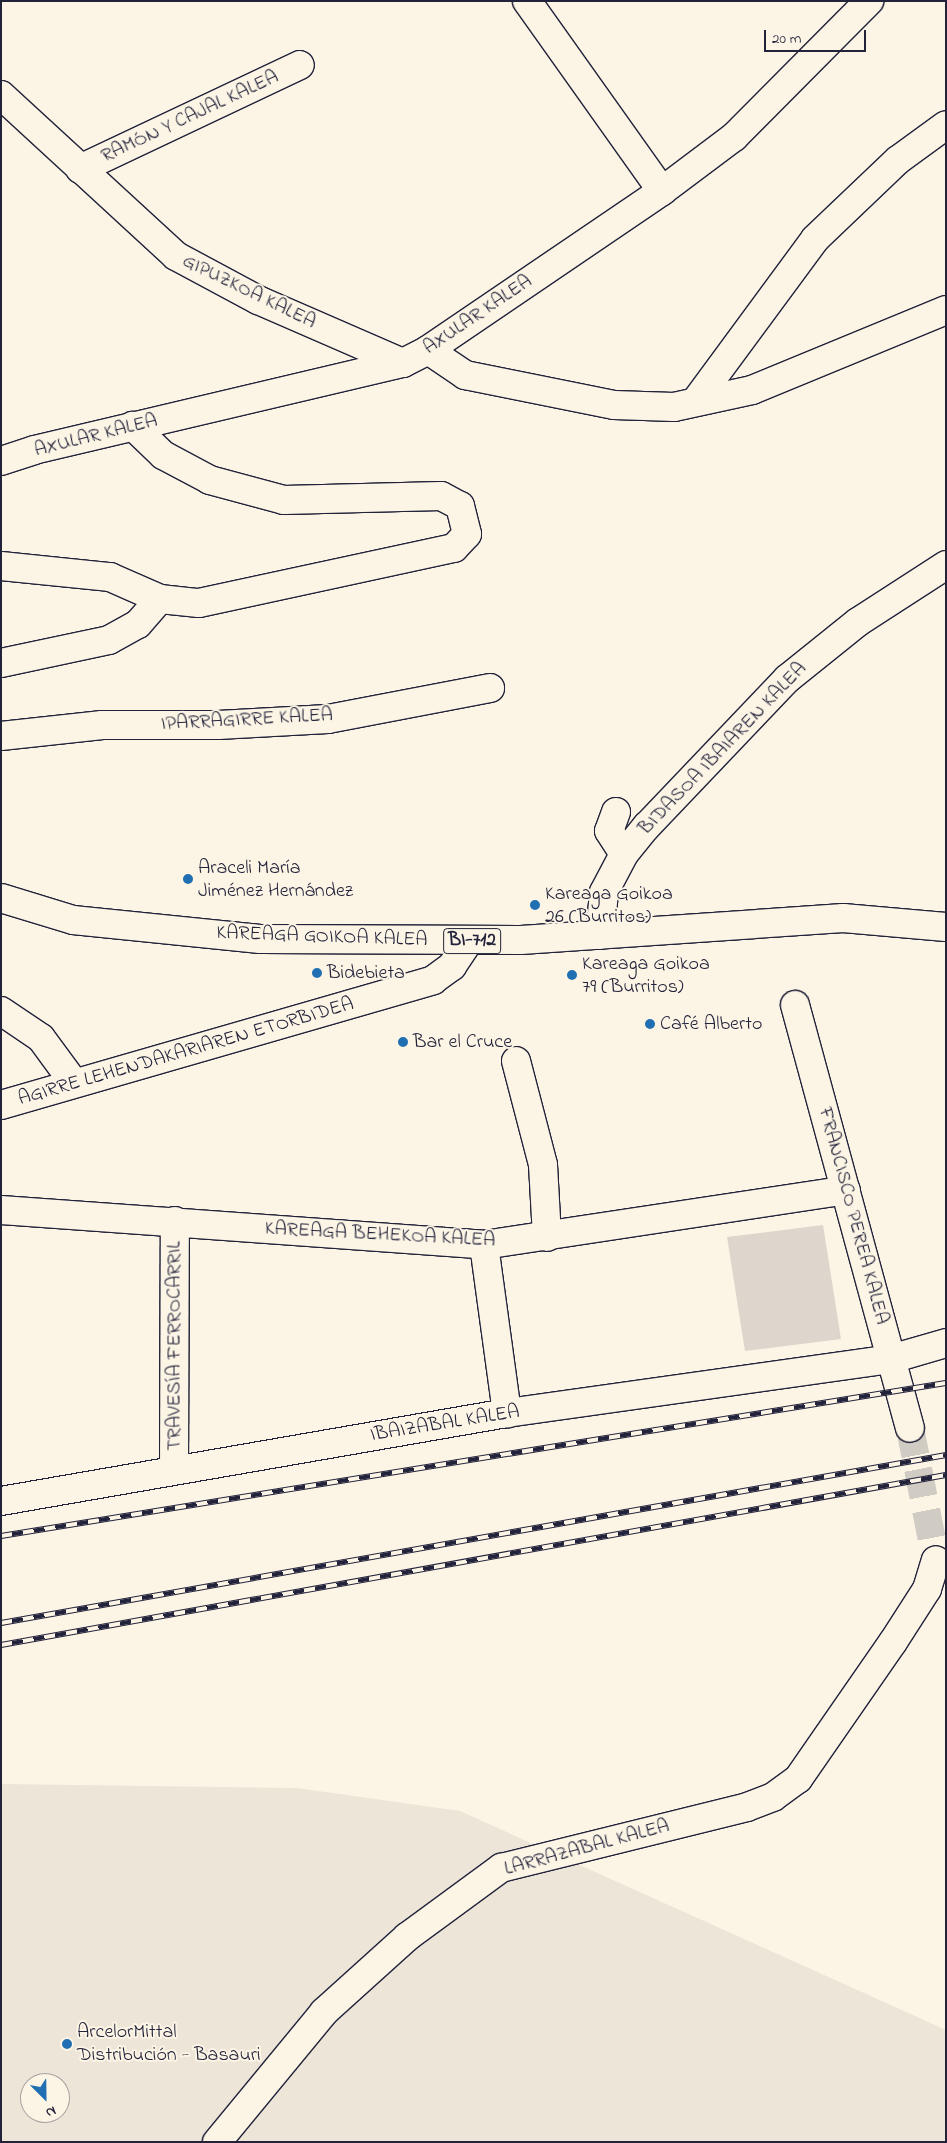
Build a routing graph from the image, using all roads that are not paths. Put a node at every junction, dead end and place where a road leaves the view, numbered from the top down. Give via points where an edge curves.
1 (527, 1) edge
2 (869, 1) edge
3 (300, 65) dead end
4 (1, 95) edge
5 (946, 125) edge
6 (80, 169) junction
7 (662, 191) junction
8 (946, 310) edge
9 (428, 350) junction
10 (403, 362) junction
11 (695, 402) junction
12 (133, 426) junction
13 (1, 445) edge
14 (34, 450) junction
15 (1, 462) edge
16 (946, 565) edge
17 (1, 566) edge
18 (160, 599) junction
19 (1, 662) edge
20 (490, 688) dead end
21 (1, 736) edge
22 (616, 812) dead end
23 (624, 854) junction
24 (1, 898) edge
25 (946, 927) edge
26 (600, 935) junction
27 (469, 941) junction
28 (794, 1005) dead end
29 (1, 1011) edge
30 (516, 1060) dead end
31 (74, 1083) junction
32 (1, 1105) edge
33 (846, 1190) junction
34 (1, 1210) edge
35 (175, 1222) junction
36 (547, 1237) junction
37 (484, 1244) junction
38 (946, 1344) edge
39 (891, 1359) junction
40 (507, 1413) junction
41 (910, 1428) tunnel mouth
42 (174, 1470) junction
43 (1, 1501) edge
44 (936, 1560) tunnel mouth
45 (218, 2142) edge

1 - 7 street
2 - 7 street, AXULAR KALEA via 734,137
3 - 6 street, RAMÓN Y CAJAL KALEA
4 - 6 street, GIPUZKOA KALEA
5 - 11 street via 898,160 815,239
6 - 10 street, GIPUZKOA KALEA via 176,256 258,300
7 - 9 street, AXULAR KALEA
8 - 11 street via 752,390
9 - 10 street, AXULAR KALEA
9 - 11 street via 465,375 605,403 674,407
10 - 12 street, AXULAR KALEA
12 - 14 street, AXULAR KALEA
12 - 18 street via 163,455 210,480 284,500 441,496 460,506 468,534 454,548 199,603
13 - 14 street
14 - 15 street, AXULAR KALEA
16 - 23 street, BIDASOA IBAIAREN KALEA via 858,622 787,679
17 - 18 street via 110,577
18 - 19 street via 138,624 109,640
20 - 21 street, IPARRAGIRRE KALEA via 328,719 218,725 102,725
22 - 23 street via 608,831
23 - 26 street, BIDASOA IBAIAREN KALEA via 604,892
24 - 27 street, KAREAGA GOIKOA KALEA / BI-712 via 74,920 135,928 260,939
25 - 26 street, KAREAGA GOIKOA KALEA / BI-712 via 843,918
26 - 27 street, KAREAGA GOIKOA KALEA / BI-712
27 - 31 street, AGIRRE LEHENDAKARIAREN ETORBIDEA via 452,966 433,980
28 - 33 street, FRANCISCO PEREA KALEA
29 - 31 street via 41,1038
30 - 36 street via 544,1165
31 - 32 street, AGIRRE LEHENDAKARIAREN ETORBIDEA
33 - 36 street, KAREAGA BEHEKOA KALEA
33 - 39 street, FRANCISCO PEREA KALEA
34 - 35 street, KAREAGA BEHEKOA KALEA
35 - 37 street, KAREAGA BEHEKOA KALEA
35 - 42 street, TRAVESÍA FERROCARRIL
36 - 37 street, KAREAGA BEHEKOA KALEA
37 - 40 street
38 - 39 street, IBAIZABAL KALEA
39 - 40 street, IBAIZABAL KALEA
39 - 41 street, FRANCISCO PEREA KALEA
40 - 42 street, IBAIZABAL KALEA
42 - 43 street, IBAIZABAL KALEA
44 - 45 street, LARRAZABAL KALEA via 927,1589 798,1779 773,1797 747,1806 501,1868 407,1937 324,2012

